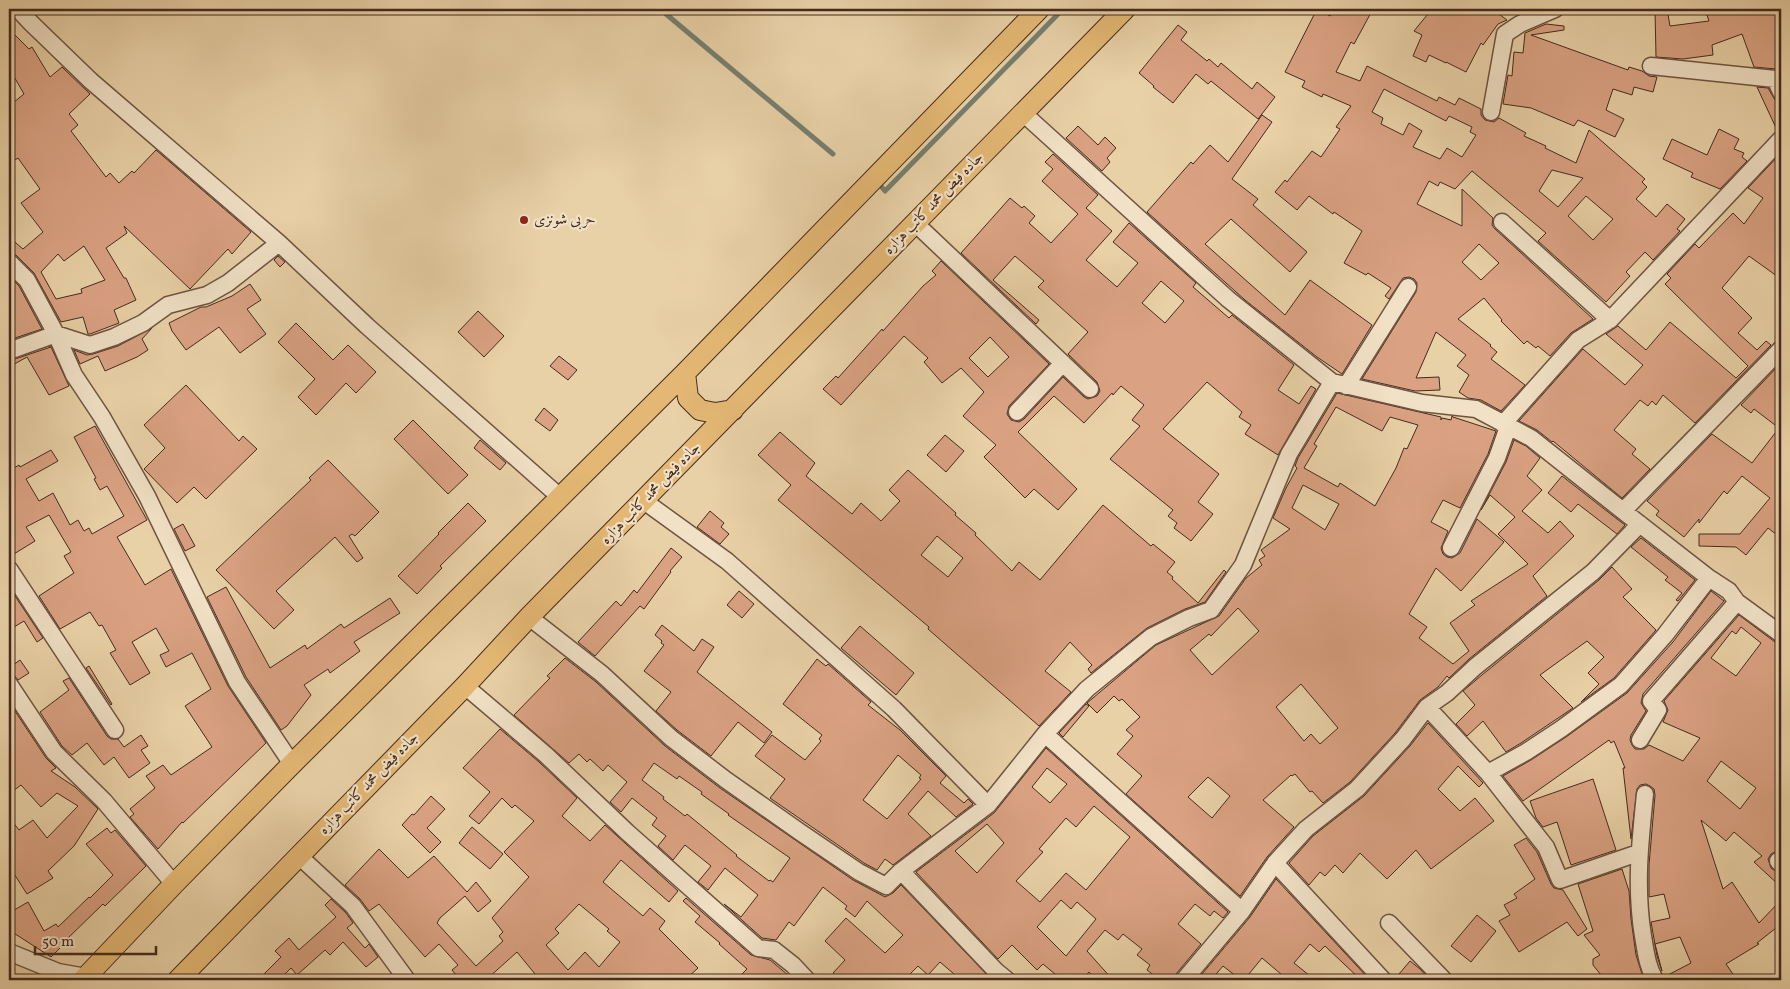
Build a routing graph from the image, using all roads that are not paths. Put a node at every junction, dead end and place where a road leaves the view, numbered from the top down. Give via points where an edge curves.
1 (18, 9) edge
2 (1039, 9) edge
3 (1125, 9) edge
4 (1555, 9) edge
5 (1651, 66) dead end
6 (1781, 92) edge
7 (1491, 112) dead end
8 (1023, 113) junction
9 (1781, 139) edge
10 (1502, 222) dead end
11 (915, 223) junction
12 (279, 243) junction
13 (9, 262) edge
14 (1408, 286) dead end
15 (1610, 320) junction
16 (56, 334) junction
17 (1781, 349) edge
18 (9, 351) edge
19 (1063, 364) junction
20 (684, 373) junction
21 (1339, 384) junction
22 (1090, 389) dead end
23 (733, 410) junction
24 (1017, 412) dead end
25 (1505, 426) junction
26 (560, 498) junction
27 (644, 501) junction
28 (1623, 511) junction
29 (1640, 524) junction
30 (1451, 548) dead end
31 (9, 569) edge
32 (1709, 578) junction
33 (1738, 602) junction
34 (529, 617) junction
35 (1781, 634) edge
36 (9, 684) edge
37 (465, 686) junction
38 (1427, 707) junction
39 (115, 730) dead end
40 (1044, 734) junction
41 (1640, 740) dead end
42 (292, 764) junction
43 (1488, 773) junction
44 (1645, 794) dead end
45 (988, 805) junction
46 (1638, 853) junction
47 (298, 856) junction
48 (1274, 864) junction
49 (901, 871) junction
50 (174, 884) junction
51 (1242, 911) junction
52 (1389, 923) dead end
53 (9, 952) edge
54 (84, 979) edge
55 (178, 980) edge
56 (407, 980) edge
57 (807, 980) edge
58 (1007, 980) edge
59 (1184, 980) edge
60 (1383, 980) edge
61 (1444, 980) edge
62 (1655, 980) edge

1 - 12 street via 91,81
2 - 20 main road
3 - 8 main road, جاده فیض محمد کاتب هزاره
4 - 7 street via 1505,34
5 - 6 street via 1774,79
8 - 11 main road, جاده فیض محمد کاتب هزاره
8 - 21 street via 1228,299
9 - 15 street
10 - 15 street
11 - 19 street
11 - 23 main road, جاده فیض محمد کاتب هزاره
12 - 16 street via 228,283 207,295 168,305 143,323 114,337 90,345
12 - 26 street
13 - 16 street via 27,280
14 - 21 street
15 - 25 street via 1578,340
16 - 18 street
16 - 42 street via 74,375 147,496 237,682
17 - 28 street
19 - 22 street
19 - 24 street
20 - 23 main road via 688,398 700,410 715,413
20 - 26 main road
21 - 25 street via 1422,403 1476,409
21 - 40 street via 1289,454 1243,565 1211,610 1150,637 1087,689
23 - 27 main road, جاده فیض محمد کاتب هزاره
25 - 28 street via 1531,438
25 - 30 street via 1498,458
26 - 42 main road
27 - 34 main road, جاده فیض محمد کاتب هزاره
27 - 45 street via 727,561 894,709
28 - 29 street
29 - 32 street
29 - 38 street via 1593,572
31 - 39 street
32 - 33 street via 1729,591
32 - 43 street via 1621,685 1561,729
33 - 35 street
33 - 41 street via 1652,701 1658,710
34 - 37 main road, جاده فیض محمد کاتب هزاره
34 - 49 street via 602,674 672,738 800,832 859,872 886,886
36 - 50 street via 54,752 104,801
37 - 47 main road, جاده فیض محمد کاتب هزاره
37 - 57 street via 546,755 751,942 758,948 774,950
38 - 43 street
38 - 48 street via 1403,739 1357,789 1306,829
40 - 45 street
40 - 51 street
42 - 50 main road
43 - 46 street via 1546,848 1560,880
44 - 46 street
45 - 49 street
46 - 62 street via 1639,910 1648,967
47 - 55 main road, جاده فیض محمد کاتب هزاره
47 - 56 street via 353,906
48 - 51 street
48 - 60 street
49 - 58 street
50 - 54 main road
51 - 59 street
52 - 61 street
53 - 54 street

